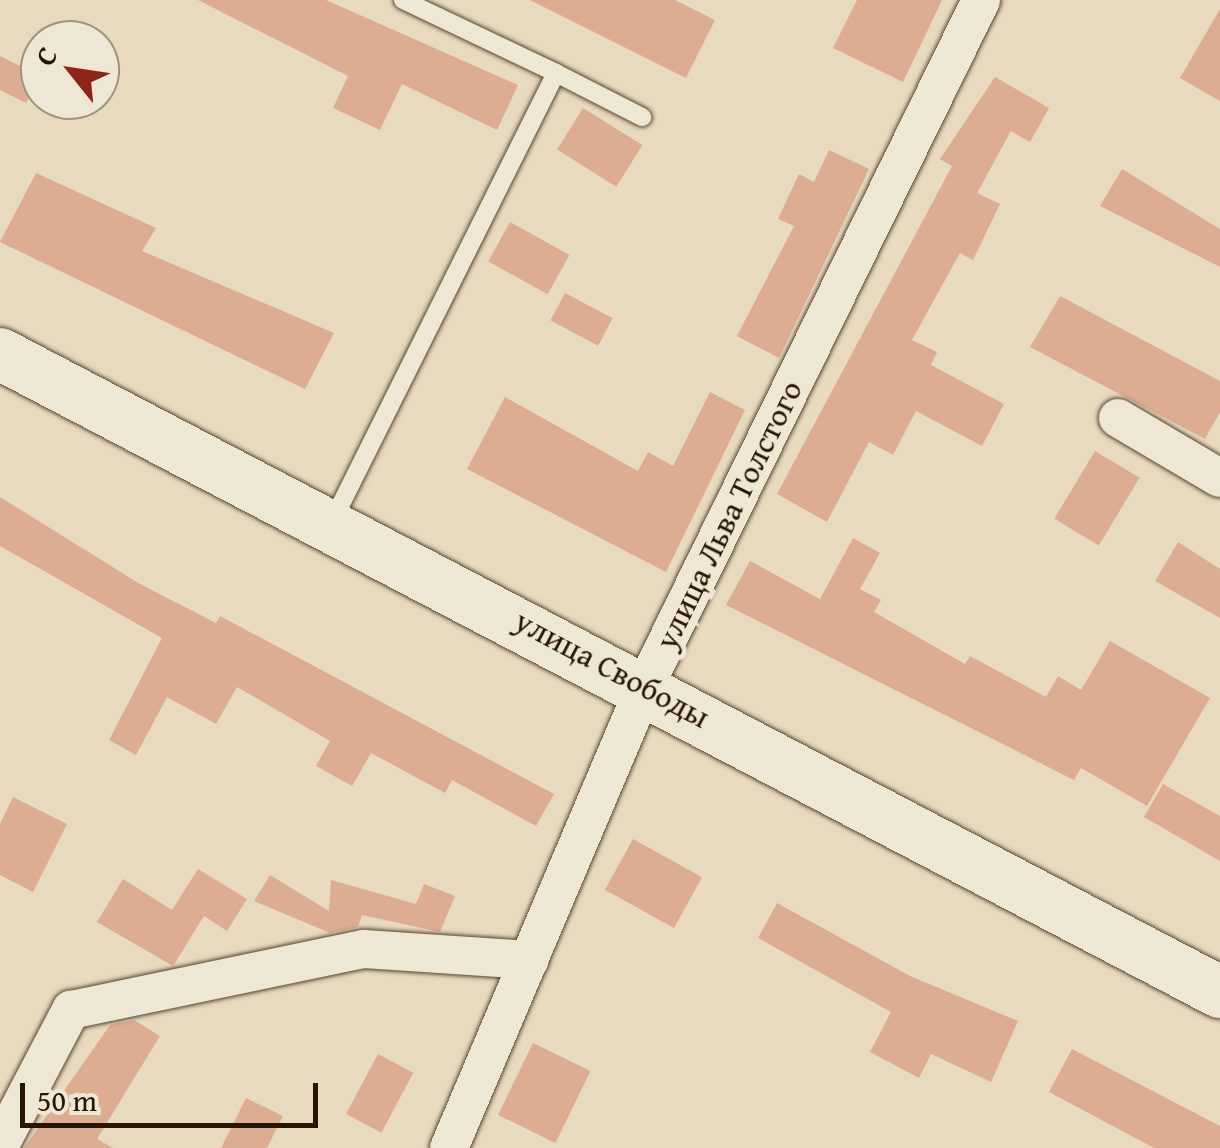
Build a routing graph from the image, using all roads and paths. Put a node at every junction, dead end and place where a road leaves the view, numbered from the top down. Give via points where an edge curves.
1 (403, 0) edge
2 (981, 0) edge
3 (556, 73) junction
4 (642, 116) dead end
5 (0, 354) edge
6 (1118, 418) dead end
7 (1220, 478) edge
8 (330, 524) junction
9 (645, 686) junction
10 (530, 960) junction
11 (1220, 992) edge
12 (0, 1145) edge
13 (449, 1148) edge

1 - 3 lane
2 - 9 street, улица Льва Толстого
3 - 4 lane
3 - 8 lane
5 - 8 street, улица Свободы
6 - 7 street
8 - 9 street, улица Свободы
9 - 10 street, улица Льва Толстого
9 - 11 street, улица Свободы
10 - 12 street via 364,948 72,1010
10 - 13 street, улица Льва Толстого

